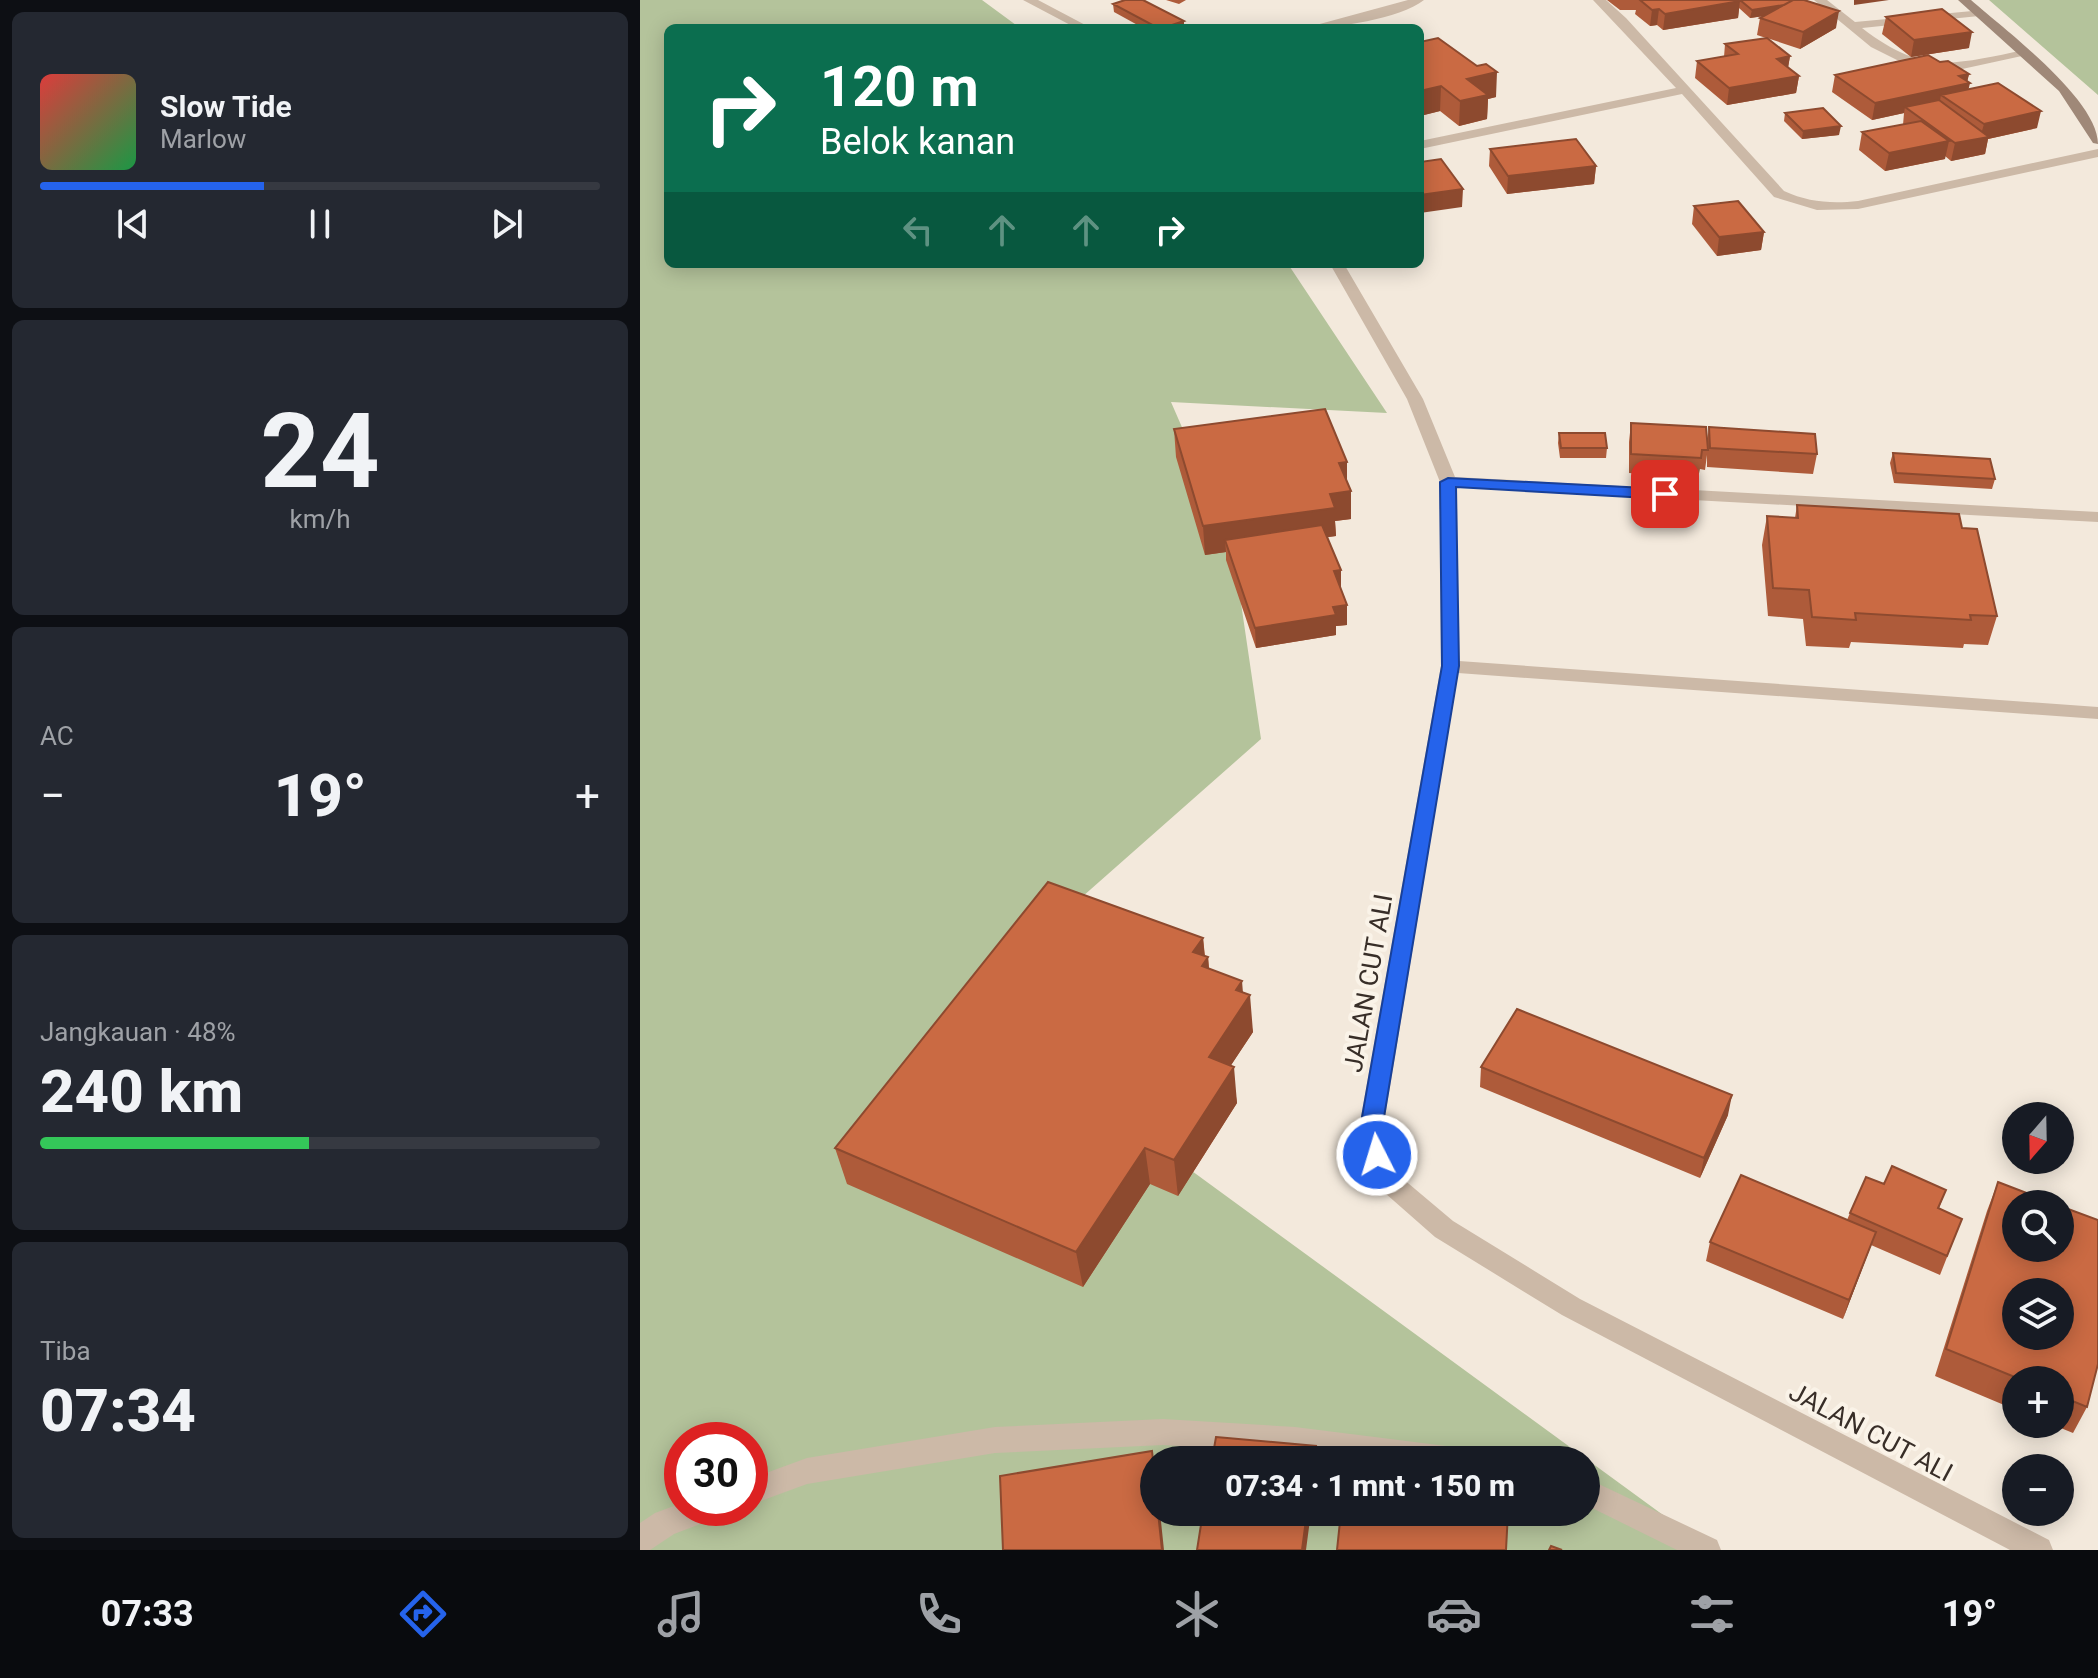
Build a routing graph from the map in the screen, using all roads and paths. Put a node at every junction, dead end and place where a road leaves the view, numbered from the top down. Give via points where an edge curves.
1 (1029, 0) edge
2 (1418, 0) edge
3 (1599, 0) edge
4 (1820, 0) edge
5 (1964, 0) edge
6 (1979, 12) junction
7 (1077, 24) edge
8 (1329, 24) edge
9 (1852, 26) junction
10 (2025, 54) junction
11 (1683, 90) junction
12 (2082, 111) junction
13 (2098, 119) edge
14 (2098, 140) edge
15 (1424, 144) edge
16 (2098, 153) edge
17 (1339, 268) edge
18 (1448, 482) junction
19 (2098, 517) edge
20 (1450, 666) junction
21 (2098, 713) edge
22 (1343, 1446) edge
23 (768, 1485) edge
24 (1600, 1498) edge
25 (664, 1524) edge
26 (640, 1540) edge
27 (1707, 1550) edge
28 (2039, 1550) edge

1 - 7 street
2 - 8 street
3 - 11 street
4 - 9 street
5 - 6 main road
6 - 9 street
6 - 10 main road
9 - 10 street via 1878,48 1917,67 1955,67
10 - 12 main road
11 - 15 street
11 - 16 street via 1779,194 1813,206 1858,205
12 - 13 main road
12 - 14 main road
17 - 18 street, JALAN CUT ALI via 1415,399
18 - 19 street
18 - 20 street, JALAN CUT ALI
20 - 21 street
20 - 28 street, JALAN CUT ALI via 1373,1117 1386,1179 1444,1229 1571,1307
22 - 23 street via 1148,1433 995,1440 807,1471
24 - 27 street
25 - 26 street

